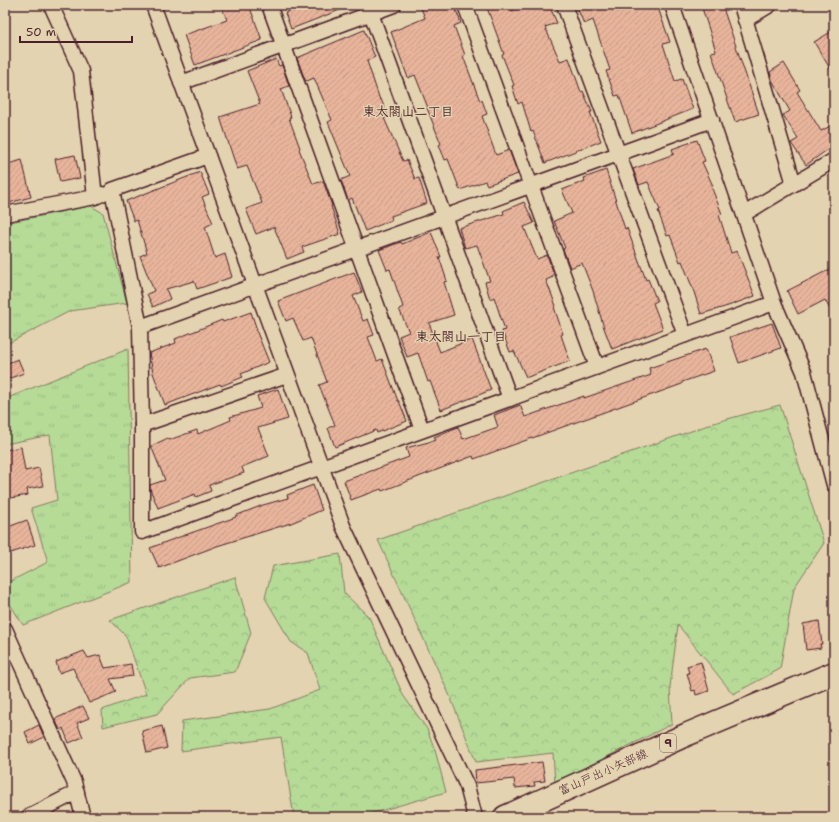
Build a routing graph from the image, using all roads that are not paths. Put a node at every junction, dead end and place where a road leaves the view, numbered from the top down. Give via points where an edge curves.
1 (51, 5) edge
2 (153, 5) edge
3 (269, 5) edge
4 (394, 5) edge
5 (465, 5) edge
6 (564, 5) edge
7 (672, 5) edge
8 (741, 5) edge
9 (770, 5) edge
10 (369, 9) edge
11 (745, 20) junction
12 (284, 46) junction
13 (182, 83) junction
14 (712, 120) junction
15 (618, 153) junction
16 (208, 156) junction
17 (834, 160) edge
18 (794, 184) junction
19 (530, 185) junction
20 (112, 190) junction
21 (95, 197) junction
22 (5, 214) edge
23 (744, 214) junction
24 (444, 217) junction
25 (357, 248) junction
26 (255, 285) junction
27 (774, 303) junction
28 (140, 327) junction
29 (685, 336) junction
30 (597, 367) junction
31 (288, 375) junction
32 (510, 399) junction
33 (142, 425) junction
34 (422, 430) junction
35 (321, 467) junction
36 (834, 485) edge
37 (5, 629) edge
38 (834, 673) edge
39 (77, 792) junction
40 (28, 817) edge
41 (83, 817) edge
42 (475, 817) edge
43 (505, 817) edge

1 - 21 street via 81,71
2 - 13 street
3 - 12 street
4 - 10 street
5 - 19 street
6 - 15 street
7 - 14 street
8 - 11 street
9 - 11 street
10 - 12 street
10 - 24 street
11 - 18 street
12 - 13 street
12 - 25 street
13 - 16 street
14 - 15 street
14 - 23 street
15 - 19 street
15 - 29 street
16 - 20 street
16 - 26 street
17 - 18 street
18 - 23 street
19 - 24 street
19 - 30 street
20 - 21 street
20 - 28 street
21 - 22 street
23 - 27 street
24 - 25 street
24 - 32 street
25 - 26 street
25 - 34 street
26 - 28 street
26 - 31 street
27 - 29 street
27 - 36 street via 804,372
28 - 33 street
29 - 30 street
30 - 32 street
31 - 33 street
31 - 35 street
32 - 34 street
33 - 35 street via 142,532
34 - 35 street
35 - 42 street via 342,526 467,786
37 - 39 street
38 - 43 main road, 富山戸出小矢部線 / 9 via 688,734
39 - 40 street
39 - 41 street

